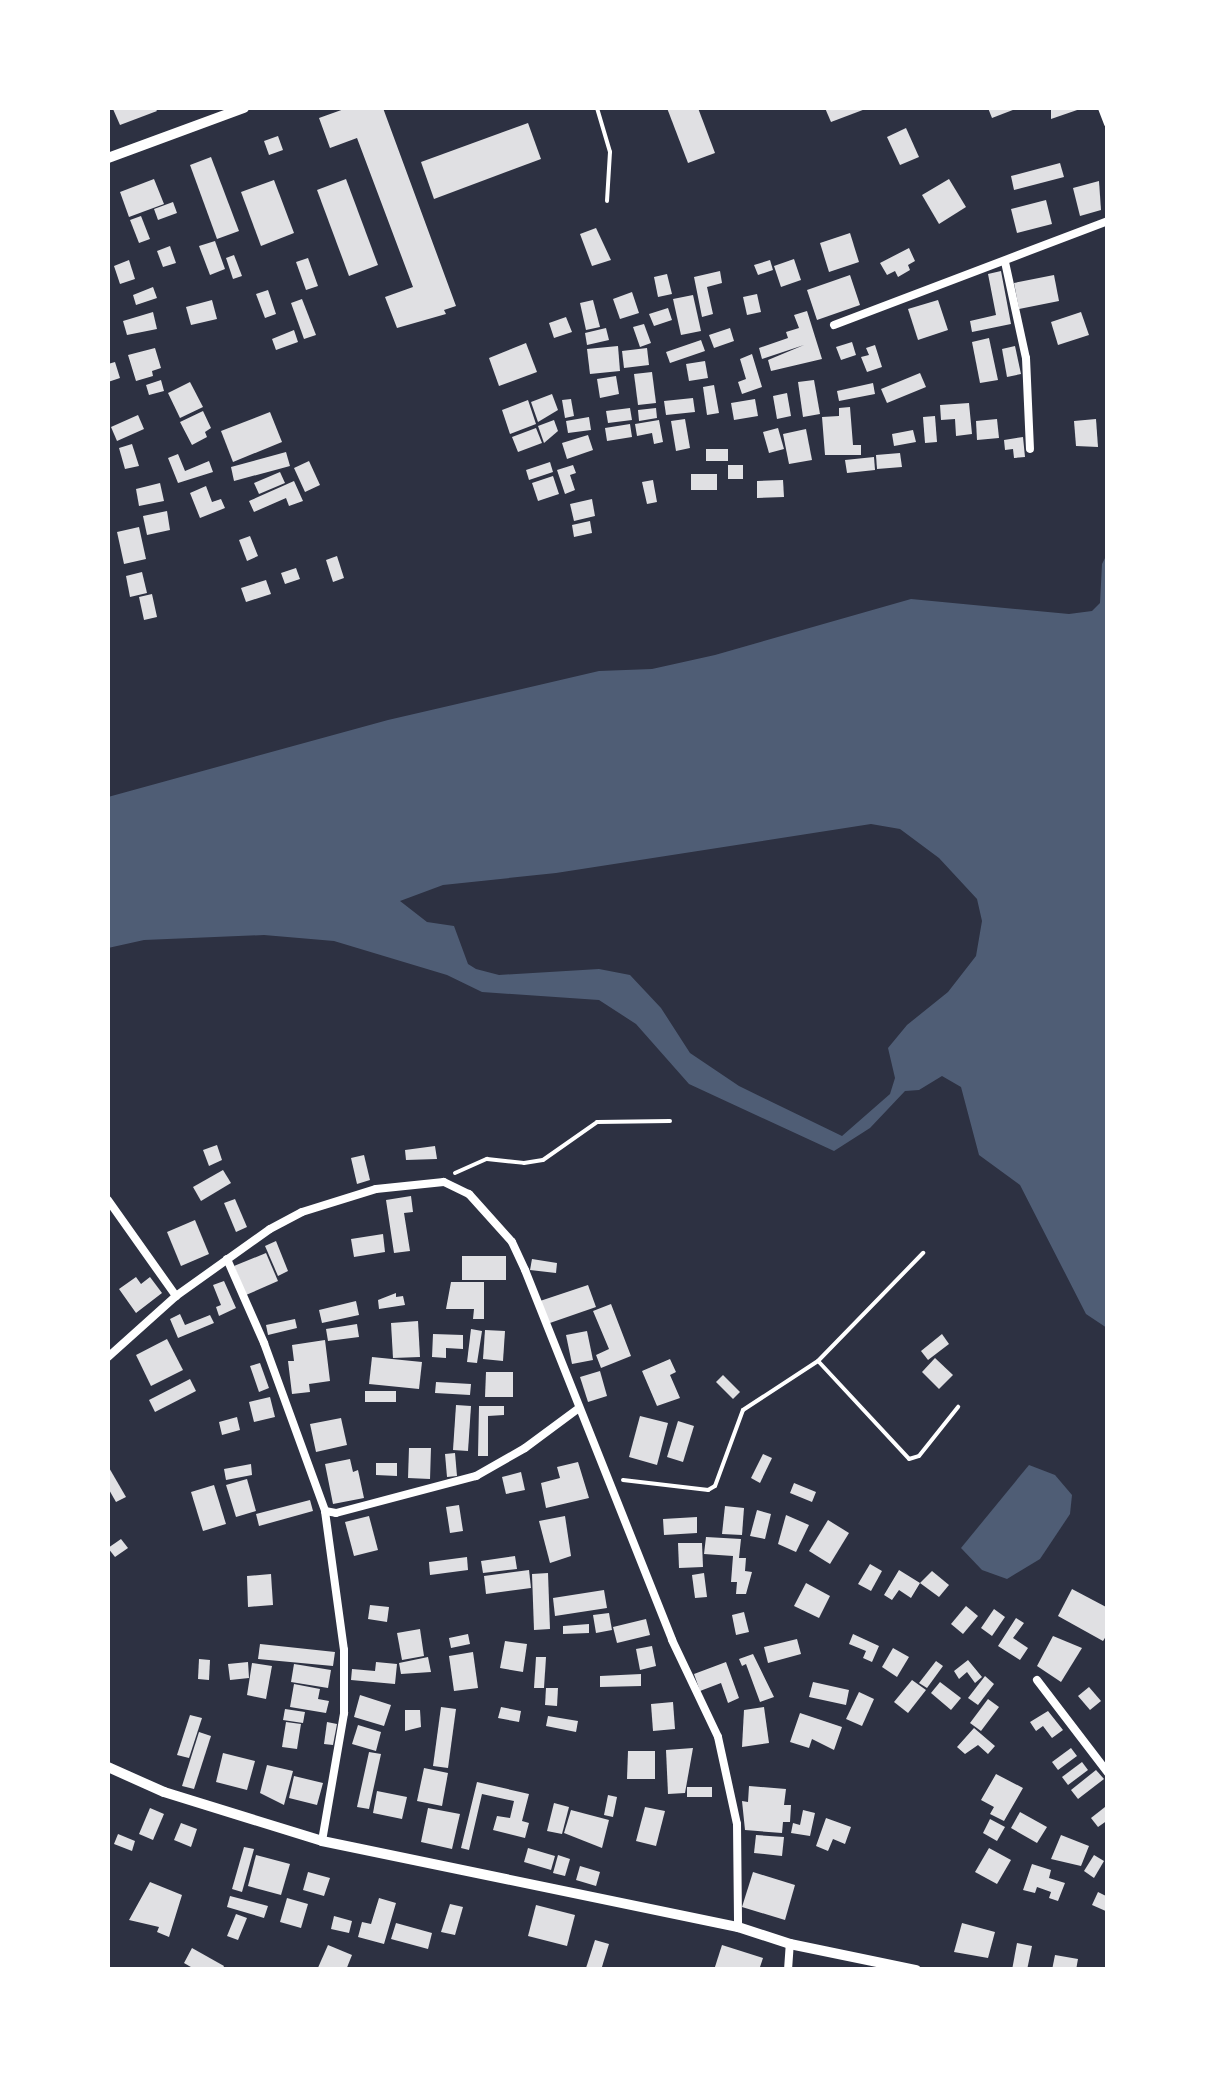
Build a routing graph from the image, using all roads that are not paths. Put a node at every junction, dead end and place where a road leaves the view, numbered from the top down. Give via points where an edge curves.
1 (244, 108) edge
2 (1102, 108) edge
3 (1108, 124) edge
4 (108, 158) edge
5 (1108, 221) edge
6 (1005, 262) junction
7 (834, 324) dead end
8 (1030, 449) dead end
9 (108, 1200) edge
10 (227, 1258) junction
11 (176, 1296) junction
12 (108, 1358) edge
13 (579, 1408) junction
14 (325, 1511) junction
15 (1036, 1680) dead end
16 (108, 1766) edge
17 (1108, 1773) edge
18 (322, 1841) junction
19 (738, 1927) junction
20 (790, 1944) junction
21 (788, 1970) edge
22 (916, 1970) edge

1 - 4 street
2 - 3 street
5 - 6 street
6 - 7 street
6 - 8 street via 1026,358
9 - 11 street
10 - 11 street
10 - 13 street via 302,1212 376,1189 444,1182 469,1194 512,1242
10 - 14 street
11 - 12 street
13 - 14 street via 476,1476
13 - 19 street via 718,1737 730,1778 740,1871
14 - 18 street via 344,1650 344,1713
15 - 17 street
16 - 18 street via 164,1792
18 - 19 street
19 - 20 street
20 - 21 street
20 - 22 street

